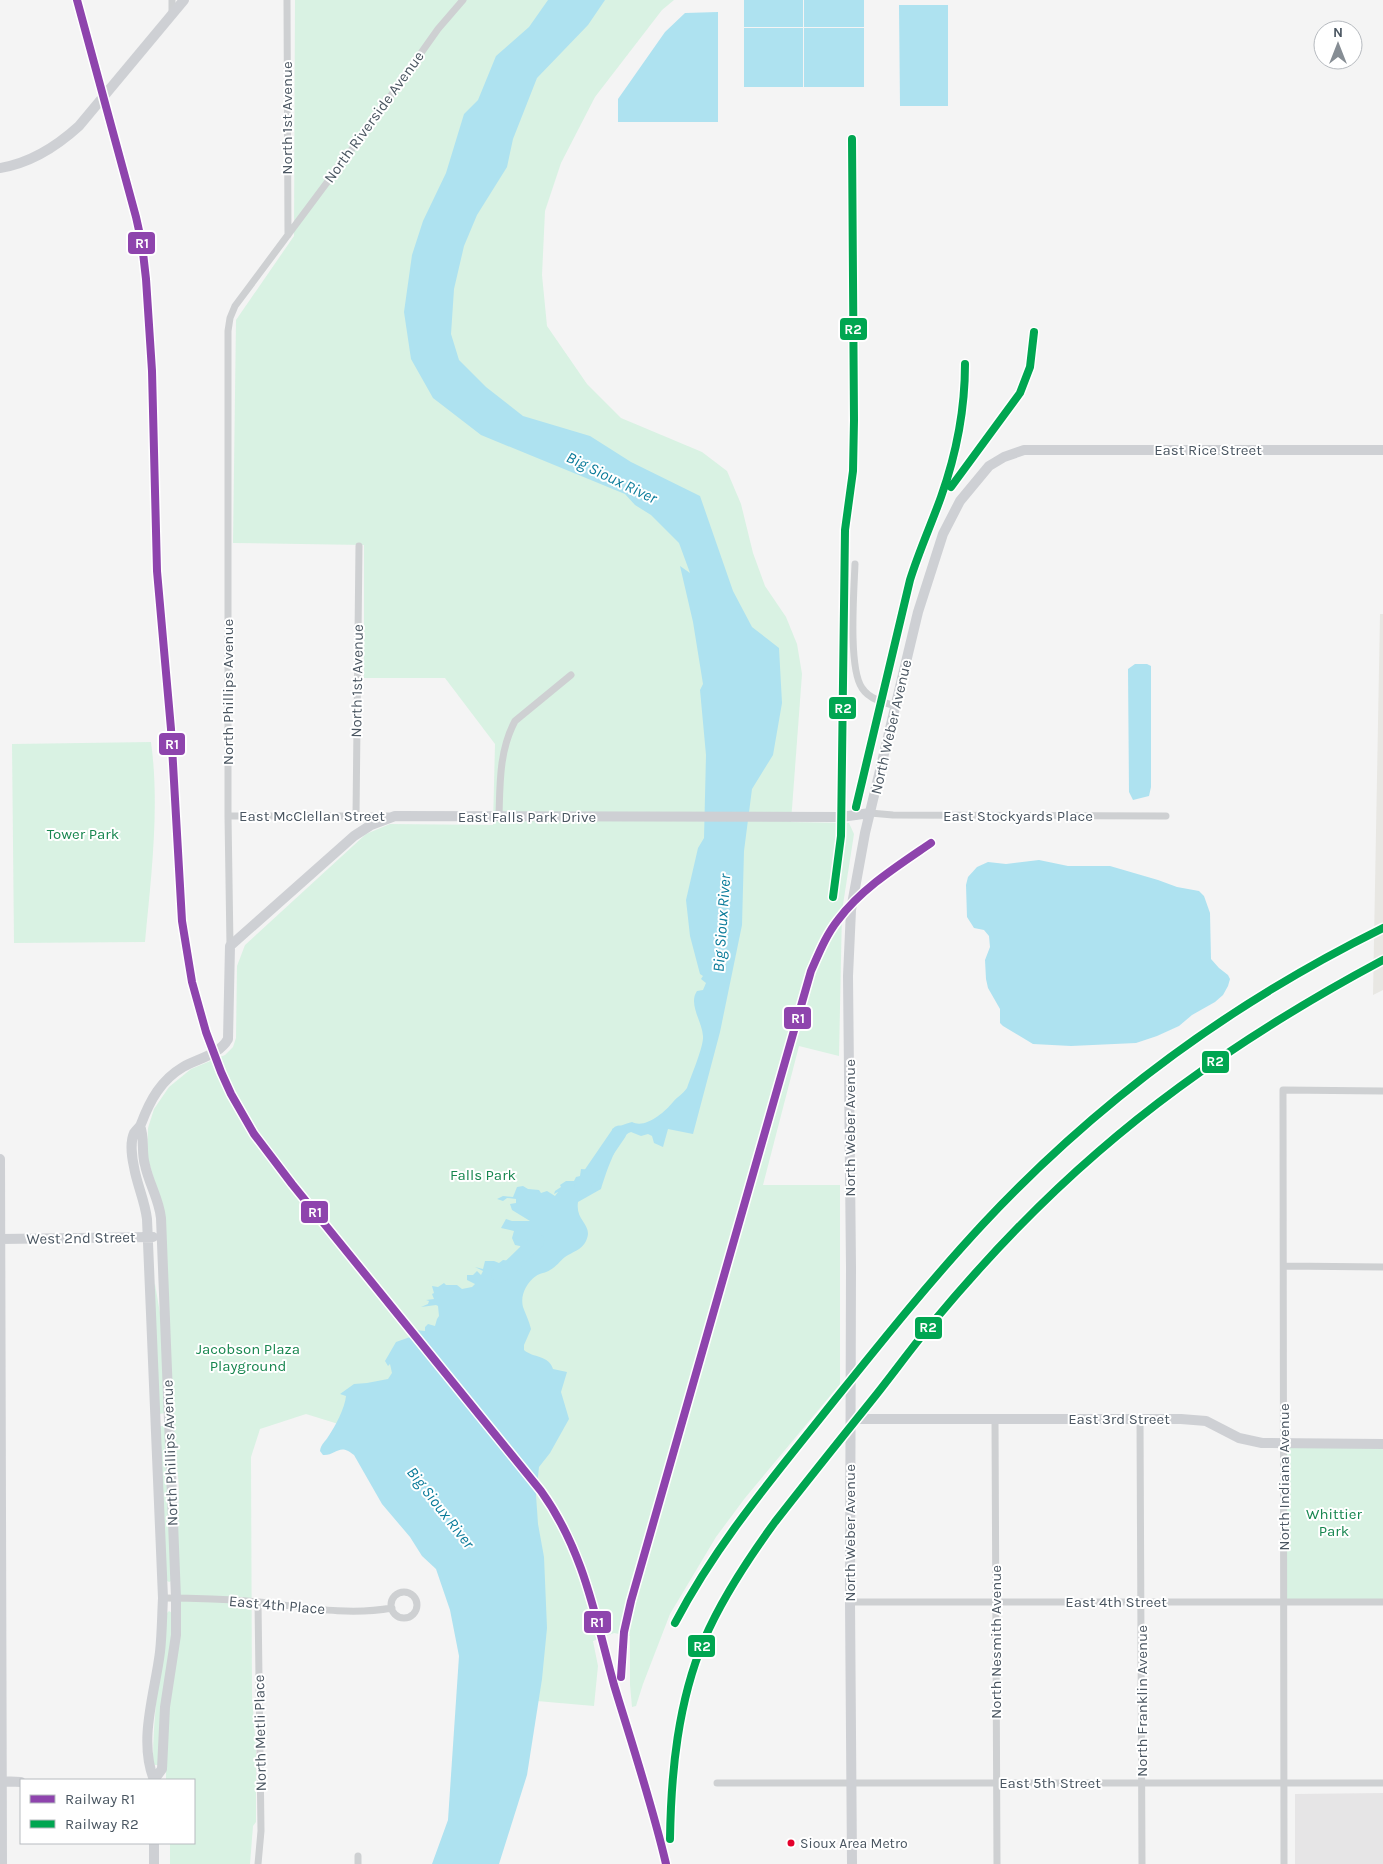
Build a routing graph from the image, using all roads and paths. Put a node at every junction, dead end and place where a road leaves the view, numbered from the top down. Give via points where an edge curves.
1 (172, 0) edge
2 (184, 0) edge
3 (287, 0) edge
4 (463, 0) edge
5 (172, 15) junction
6 (0, 168) edge
7 (288, 235) junction
8 (1034, 450) joint
9 (1383, 450) edge
10 (359, 546) dead end
11 (855, 564) dead end
12 (572, 675) dead end
13 (896, 706) junction
14 (870, 813) junction
15 (228, 816) junction
16 (356, 816) junction
17 (395, 816) junction
18 (500, 816) junction
19 (1166, 816) dead end
20 (230, 946) junction
21 (1383, 1091) edge
22 (140, 1126) junction
23 (0, 1159) edge
24 (148, 1237) junction
25 (162, 1237) junction
26 (1, 1239) edge
27 (1284, 1266) junction
28 (1383, 1267) edge
29 (1140, 1418) junction
30 (0, 1419) edge
31 (851, 1419) junction
32 (995, 1419) junction
33 (1284, 1444) junction
34 (1383, 1444) edge
35 (163, 1598) junction
36 (176, 1598) junction
37 (1, 1599) edge
38 (258, 1602) junction
39 (850, 1602) junction
40 (995, 1602) junction
41 (1141, 1602) junction
42 (1284, 1602) junction
43 (1383, 1602) edge
44 (392, 1608) dead end
45 (154, 1779) edge
46 (155, 1779) edge
47 (1, 1781) edge
48 (20, 1782) edge
49 (717, 1783) dead end
50 (852, 1783) junction
51 (997, 1783) junction
52 (1142, 1783) junction
53 (1284, 1783) junction
54 (1383, 1783) edge
55 (154, 1844) edge
56 (358, 1856) dead end
57 (2, 1864) edge
58 (154, 1864) edge
59 (258, 1864) edge
60 (358, 1864) edge
61 (852, 1864) edge
62 (997, 1864) edge
63 (1142, 1864) edge
64 (1284, 1864) edge

1 - 5 street
2 - 5 street
3 - 7 street, North 1st Avenue
4 - 7 street, North Riverside Avenue via 438,29
5 - 6 street via 80,126 40,155
7 - 15 street, North Phillips Avenue via 235,306 228,331
8 - 9 street, East Rice Street
8 - 13 street, North Weber Avenue via 1014,453 989,466 955,508 925,587
10 - 16 street, North 1st Avenue
11 - 13 street via 857,675 863,690 869,695
12 - 18 street via 515,721 510,729 500,773
13 - 14 street, North Weber Avenue
14 - 18 street, East Falls Park Drive via 847,817
14 - 19 street, East Stockyards Place
14 - 31 street, North Weber Avenue via 853,894 849,950
15 - 16 street, East McClellan Street
15 - 20 street, North Phillips Avenue
16 - 17 street, East McClellan Street
17 - 18 street, East Falls Park Drive
17 - 20 street, East Falls Park Drive via 354,836
20 - 22 street, North Phillips Avenue via 228,1039 219,1050 167,1079 150,1101
21 - 27 street, North Indiana Avenue via 1283,1090
22 - 24 street, North Phillips Avenue via 134,1133 133,1162 146,1210
22 - 25 street, North Phillips Avenue via 144,1134 144,1164 159,1206
23 - 26 street
24 - 25 street, West 2nd Street
24 - 26 street, West 2nd Street
24 - 35 street, North Phillips Avenue
25 - 36 street, North Phillips Avenue
26 - 30 street
27 - 28 street
27 - 33 street, North Indiana Avenue
29 - 32 street, East 3rd Street
29 - 33 street, East 3rd Street via 1198,1420 1246,1440
29 - 41 street, North Franklin Avenue
30 - 37 street
31 - 32 street, East 3rd Street
31 - 39 street, North Weber Avenue
32 - 40 street, North Nesmith Avenue
33 - 34 street, East 3rd Street
33 - 42 street, North Indiana Avenue
35 - 36 street, East 4th Place
35 - 45 street, North Phillips Avenue via 160,1652 148,1734 149,1769
36 - 38 street, East 4th Place
36 - 46 street, North Phillips Avenue via 175,1642 165,1707 162,1769
37 - 47 street
38 - 44 street, East 4th Place via 311,1610 370,1612
38 - 59 street, North Metli Place via 261,1822
39 - 40 street, East 4th Street
39 - 50 street, North Weber Avenue
40 - 41 street, East 4th Street
40 - 51 street, North Nesmith Avenue
41 - 42 street, East 4th Street
41 - 52 street, North Franklin Avenue
42 - 43 street, East 4th Street
42 - 53 street, North Indiana Avenue
47 - 48 street
47 - 57 street
49 - 50 street, East 5th Street
50 - 51 street, East 5th Street
50 - 61 street, North Weber Avenue
51 - 52 street, East 5th Street
51 - 62 street, North Nesmith Avenue
52 - 53 street, East 5th Street
52 - 63 street, North Franklin Avenue
53 - 54 street, East 5th Street
53 - 64 street, North Indiana Avenue
55 - 58 street
56 - 60 street

